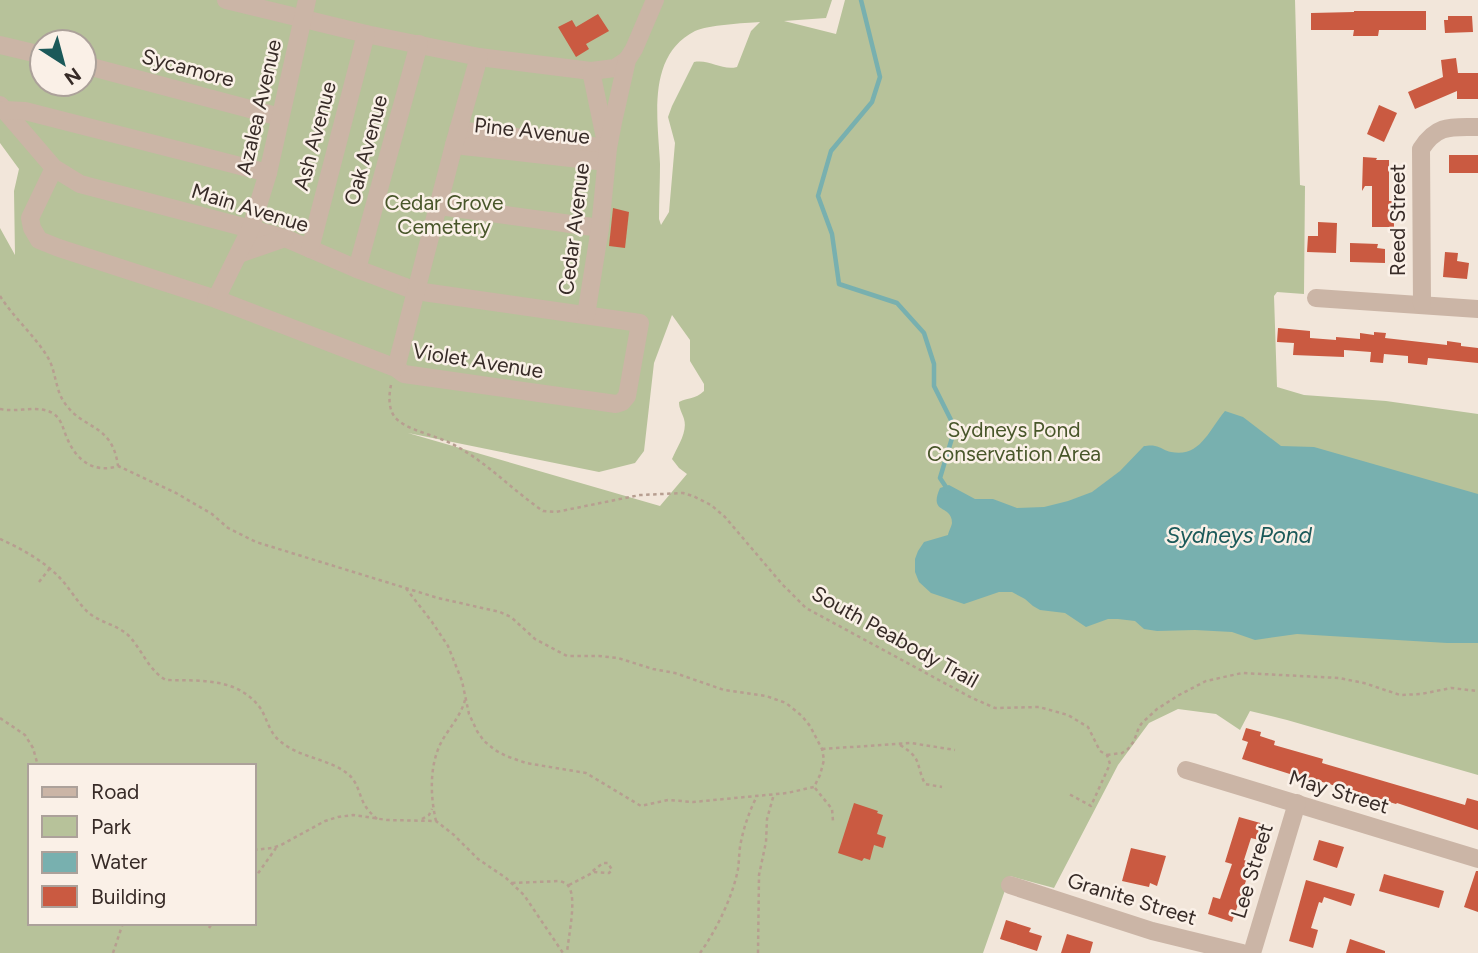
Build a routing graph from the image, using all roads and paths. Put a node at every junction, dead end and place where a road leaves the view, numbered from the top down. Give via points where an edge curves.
1 (226, 0) edge
2 (307, 0) edge
3 (655, 0) edge
4 (303, 19) junction
5 (366, 34) junction
6 (419, 44) junction
7 (0, 45) edge
8 (28, 52) edge
9 (480, 57) junction
10 (627, 60) junction
11 (98, 69) edge
12 (591, 71) junction
13 (2, 107) edge
14 (280, 117) junction
15 (1478, 127) edge
16 (456, 138) junction
17 (607, 155) junction
18 (54, 168) junction
19 (268, 173) junction
20 (439, 206) junction
21 (251, 228) junction
22 (600, 228) junction
23 (285, 238) junction
24 (310, 249) junction
25 (239, 254) junction
26 (357, 269) junction
27 (416, 291) junction
28 (0, 296) edge
29 (1316, 298) dead end
30 (216, 299) junction
31 (1422, 304) junction
32 (1478, 309) edge
33 (586, 315) junction
34 (640, 323) joint
35 (396, 368) junction
36 (0, 409) edge
37 (118, 466) junction
38 (0, 539) edge
39 (50, 568) junction
40 (39, 582) dead end
41 (405, 587) junction
42 (1478, 691) edge
43 (466, 699) junction
44 (0, 718) edge
45 (899, 744) junction
46 (822, 749) junction
47 (955, 750) dead end
48 (1107, 755) junction
49 (37, 764) edge
50 (1186, 769) dead end
51 (814, 788) junction
52 (942, 788) dead end
53 (775, 794) junction
54 (1069, 794) dead end
55 (757, 796) junction
56 (433, 803) junction
57 (1297, 803) junction
58 (377, 819) junction
59 (420, 820) junction
60 (436, 821) junction
61 (833, 821) dead end
62 (278, 846) junction
63 (256, 850) edge
64 (1478, 859) edge
65 (590, 873) junction
66 (256, 876) edge
67 (512, 883) junction
68 (1010, 885) dead end
69 (568, 886) junction
70 (122, 925) edge
71 (211, 925) edge
72 (209, 928) dead end
73 (113, 953) edge
74 (565, 953) edge
75 (700, 953) edge
76 (758, 953) edge
77 (1242, 953) edge
78 (1252, 953) edge

1 - 4 street
2 - 4 street, Azalea Avenue
3 - 10 street, Cedar Avenue
4 - 5 street
4 - 14 street, Azalea Avenue
5 - 6 street
5 - 24 street, Ash Avenue
6 - 9 street
6 - 26 street, Oak Avenue
7 - 8 street
9 - 12 street
9 - 16 street
10 - 12 street via 615,68
10 - 17 street, Cedar Avenue
11 - 14 street, Sycamore
12 - 17 street, Cedar Avenue
13 - 18 street, Main Avenue
13 - 19 street
14 - 19 street, Azalea Avenue
15 - 31 street, Reed Street via 1445,128 1429,137 1421,149
16 - 17 street, Pine Avenue
16 - 20 street
17 - 22 street, Cedar Avenue
18 - 21 street, Main Avenue via 79,184
18 - 30 street, Violet Avenue via 30,218 39,240
19 - 21 street, Azalea Avenue
20 - 22 street
20 - 27 street
21 - 23 street, Main Avenue
21 - 25 street, Azalea Avenue
22 - 33 street, Cedar Avenue
23 - 24 street, Main Avenue
23 - 25 street
24 - 26 street, Main Avenue
25 - 30 street, Azalea Avenue
26 - 27 street, Main Avenue
27 - 33 street, Main Avenue
27 - 35 street
28 - 37 path via 48,358 62,400 111,442
29 - 31 street
30 - 35 street, Violet Avenue
31 - 32 street
33 - 34 street, Main Avenue
34 - 35 street, Violet Avenue via 627,397 618,403 426,378
35 - 48 path, South Peabody Trail via 389,402 402,424 468,453 543,511 640,495 693,496 725,517 806,608 991,707 1035,707 1068,715 1088,727 1100,751
36 - 37 path via 47,410 56,415 71,447 89,465 100,469
37 - 41 path via 176,493 257,542
38 - 39 path
39 - 40 path
39 - 58 path via 90,614 129,636 162,678 222,683 245,692 261,709 278,741 348,774 365,807
41 - 43 path via 448,646
41 - 46 path via 500,612 567,656 618,659 724,690 778,700 802,716
42 - 48 path via 1451,688 1399,695 1339,678 1242,673 1206,681 1180,695 1142,723 1128,749
43 - 55 path via 477,731 495,750 526,763 586,774 641,806 668,800
43 - 56 path via 440,744 433,770
44 - 49 path via 25,735
45 - 46 path
45 - 47 path
45 - 52 path via 919,762 925,784
46 - 51 path via 824,760
48 - 54 path via 1110,764 1091,806
50 - 57 street, May Street
51 - 53 path
51 - 61 path via 832,809
53 - 55 path
53 - 76 path via 766,819 759,875
55 - 75 path via 749,811 732,889
56 - 59 path via 429,815
56 - 60 path
57 - 64 street, May Street
57 - 78 street, Lee Street
58 - 59 path
58 - 62 path via 333,818
59 - 60 path
60 - 67 path
62 - 63 path
62 - 66 path
65 - 65 path via 603,863 612,870 609,873
65 - 69 path
67 - 69 path via 560,881
67 - 74 path
68 - 77 street, Granite Street via 1152,932
69 - 74 path via 572,901
70 - 73 path
71 - 72 path

